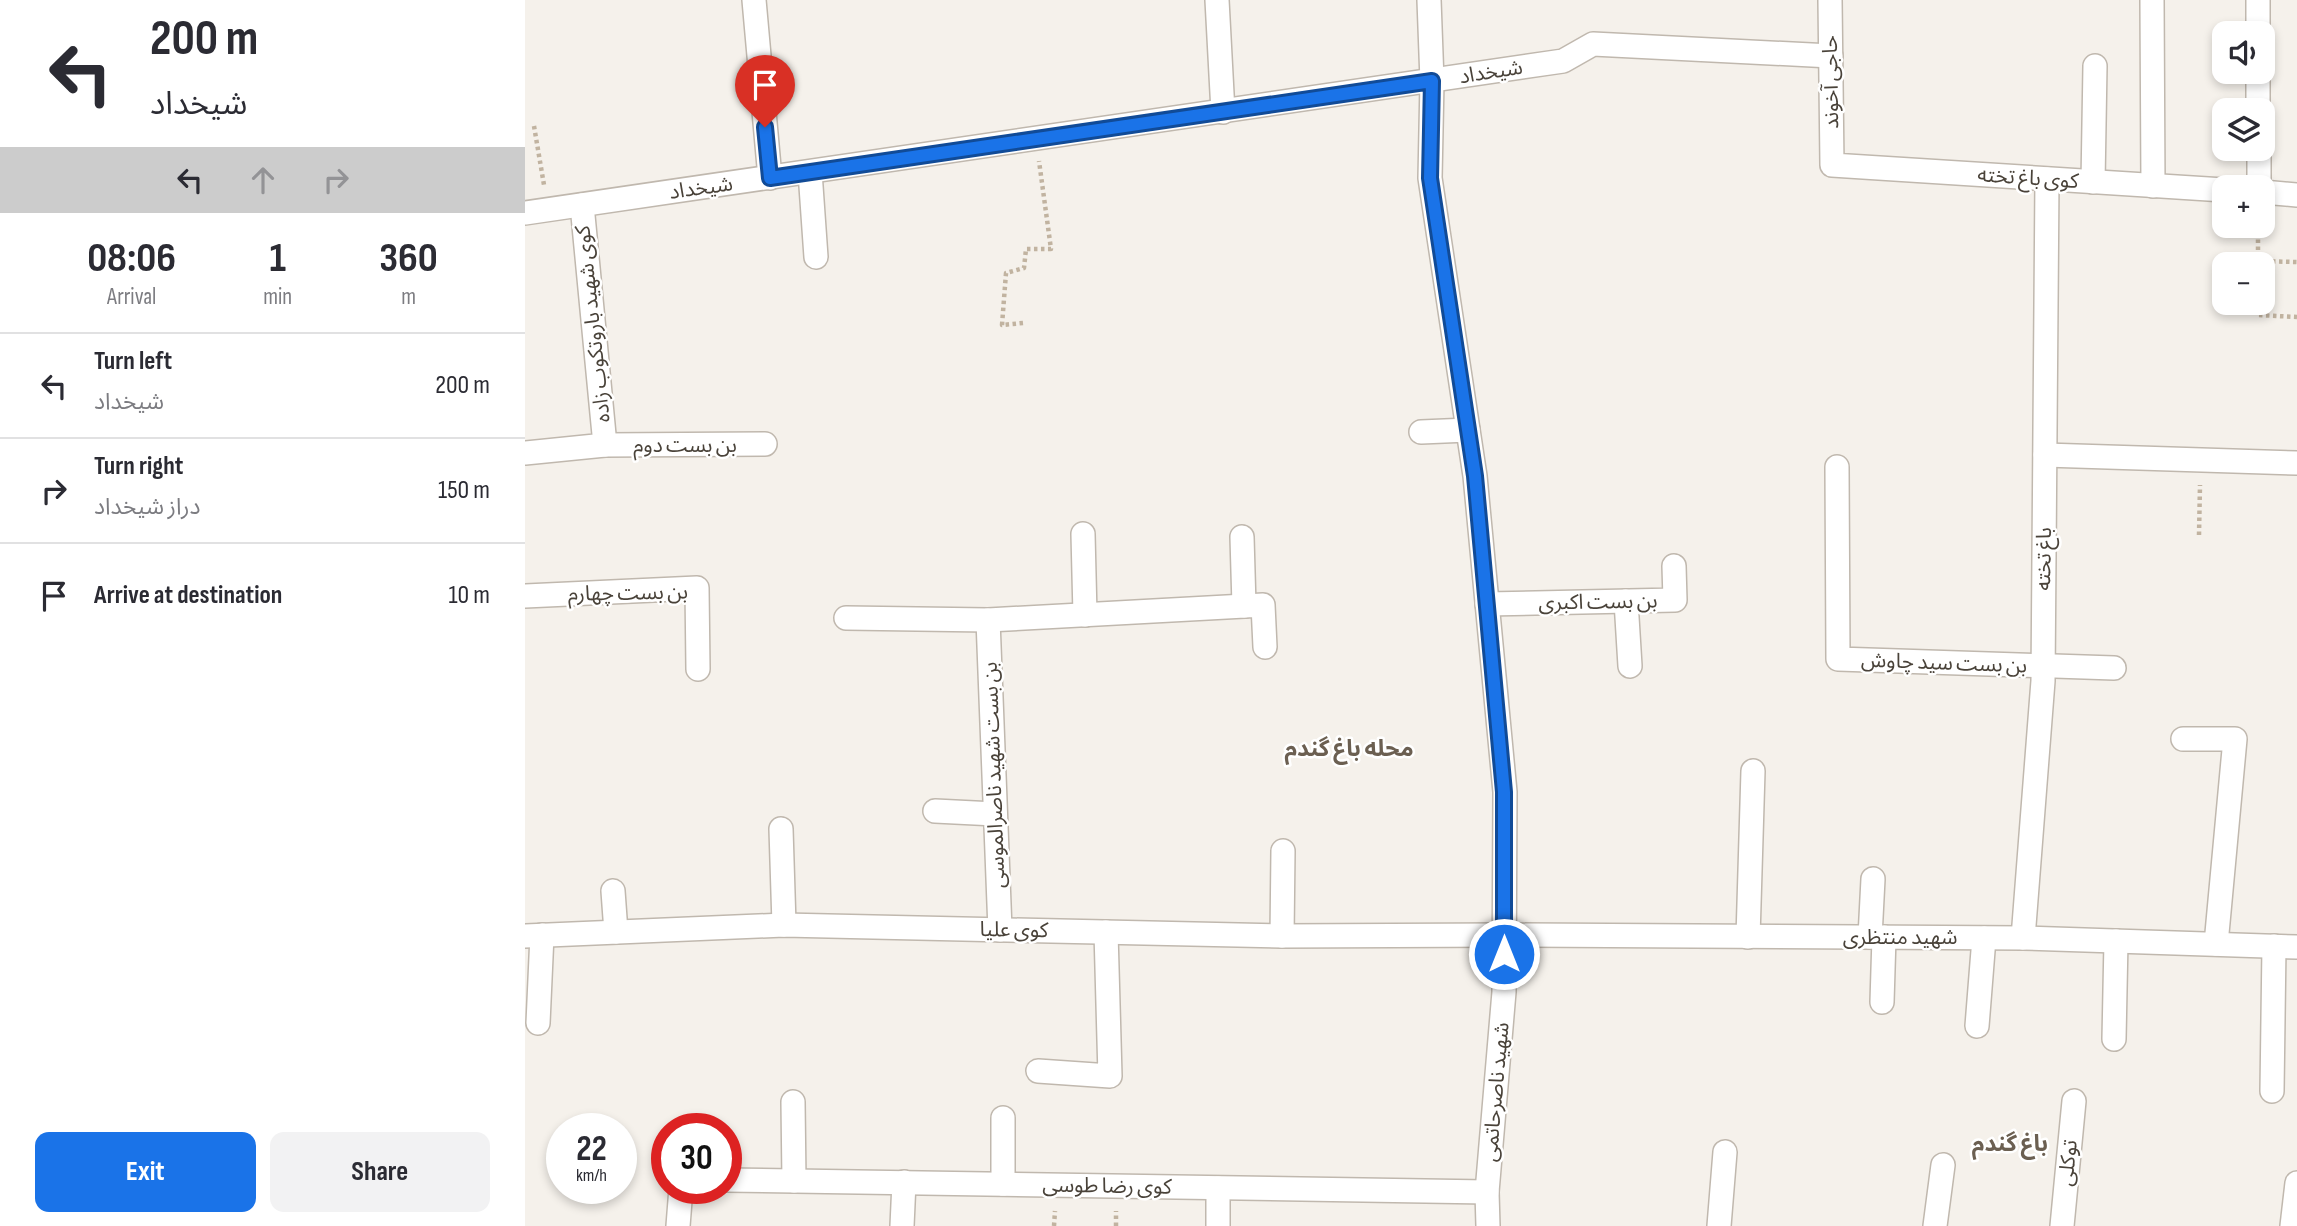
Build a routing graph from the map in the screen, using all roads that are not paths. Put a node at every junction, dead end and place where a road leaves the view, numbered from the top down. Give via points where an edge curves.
1 (754, 0) edge
2 (1217, 0) edge
3 (1429, 0) edge
4 (1830, 0) edge
5 (2152, 0) edge
6 (2258, 0) edge
7 (2258, 21) edge
8 (1831, 56) junction
9 (2095, 66) dead end
10 (1432, 81) junction
11 (1223, 112) junction
12 (1832, 165) joint
13 (810, 172) junction
14 (770, 178) junction
15 (2047, 179) junction
16 (2093, 182) junction
17 (2153, 186) junction
18 (2212, 189) edge
19 (2275, 193) edge
20 (2297, 195) edge
21 (582, 205) junction
22 (525, 213) edge
23 (816, 257) dead end
24 (1468, 430) junction
25 (1421, 432) dead end
26 (765, 444) dead end
27 (605, 445) junction
28 (525, 453) edge
29 (2045, 455) junction
30 (2297, 463) edge
31 (1837, 467) dead end
32 (1083, 534) dead end
33 (1242, 537) dead end
34 (1674, 566) dead end
35 (525, 596) edge
36 (1626, 601) junction
37 (1487, 604) junction
38 (1244, 606) junction
39 (1085, 615) junction
40 (846, 618) dead end
41 (988, 620) junction
42 (1265, 647) dead end
43 (1630, 666) dead end
44 (2043, 666) junction
45 (698, 668) dead end
46 (2115, 668) dead end
47 (2183, 740) dead end
48 (1753, 771) dead end
49 (935, 811) dead end
50 (995, 814) junction
51 (781, 830) dead end
52 (1283, 851) dead end
53 (1873, 879) dead end
54 (613, 891) dead end
55 (784, 925) junction
56 (1000, 930) junction
57 (616, 932) junction
58 (1106, 932) junction
59 (1503, 935) junction
60 (533, 936) edge
61 (1282, 936) junction
62 (1748, 937) junction
63 (1877, 937) junction
64 (1984, 938) junction
65 (2023, 938) junction
66 (2116, 941) junction
67 (2215, 944) junction
68 (2286, 946) edge
69 (1882, 1002) dead end
70 (538, 1023) dead end
71 (1977, 1026) dead end
72 (2114, 1039) dead end
73 (1038, 1071) dead end
74 (2272, 1091) dead end
75 (2074, 1101) dead end
76 (793, 1102) dead end
77 (1003, 1118) dead end
78 (1725, 1152) dead end
79 (1943, 1165) dead end
80 (742, 1180) edge
81 (794, 1181) junction
82 (904, 1182) junction
83 (2297, 1183) edge
84 (1003, 1184) junction
85 (1218, 1188) junction
86 (1487, 1192) junction
87 (680, 1204) edge
88 (678, 1226) edge
89 (902, 1226) edge
90 (1218, 1226) edge
91 (1487, 1226) edge
92 (1719, 1226) edge
93 (1935, 1226) edge
94 (2062, 1226) edge
95 (2292, 1226) edge

1 - 14 street
2 - 11 street
3 - 10 street, شهید ناصرحاتمی
4 - 8 street, حاجی آخوند
5 - 17 street
6 - 7 street
8 - 10 street, شیخداد via 1593,44 1563,61
8 - 12 street, حاجی آخوند
9 - 16 street
10 - 11 street, شیخداد
10 - 24 street, شهید ناصرحاتمی via 1430,178
11 - 13 street, شیخداد
12 - 15 street, کوی باغ تخته
13 - 14 street, شیخداد
13 - 23 street
14 - 21 street, شیخداد
15 - 16 street, کوی باغ تخته
15 - 29 street, باغ تخته
16 - 17 street, کوی باغ تخته
17 - 18 street, کوی باغ تخته
19 - 20 street
21 - 22 street, شیخداد
21 - 27 street, کوی شهید باروتکوب زاده
24 - 25 street
24 - 37 street, شهید ناصرحاتمی
26 - 27 street, بن بست دوم
27 - 28 street, کوی شهید باروتکوب زاده
29 - 30 street
29 - 44 street, باغ تخته
31 - 44 street, بن بست سید چاوش via 1838,659
32 - 39 street
33 - 38 street
34 - 36 street, بن بست اکبری via 1675,600
35 - 45 street, بن بست چهارم via 697,588
36 - 37 street, بن بست اکبری
36 - 43 street
37 - 59 street, شهید ناصرحاتمی via 1504,792
38 - 39 street
38 - 42 street via 1263,605
39 - 41 street
40 - 41 street
41 - 50 street, بن بست شهید ناصرالموسی
44 - 46 street, بن بست سید چاوش
44 - 65 street, باغ تخته
47 - 67 street via 2235,739
48 - 62 street
49 - 50 street
50 - 56 street, بن بست شهید ناصرالموسی
51 - 55 street
52 - 61 street
53 - 63 street
54 - 57 street
55 - 56 street, کوی علیا
55 - 57 street, کوی علیا
56 - 58 street, کوی علیا
57 - 60 street, کوی علیا
58 - 61 street, کوی علیا
58 - 73 street via 1110,1076
59 - 61 street, کوی علیا
59 - 62 street, شهید منتظری
59 - 86 street, شهید ناصرحاتمی via 1504,992
60 - 70 street
62 - 63 street, شهید منتظری
63 - 64 street, شهید منتظری
63 - 69 street
64 - 65 street, شهید منتظری
64 - 71 street
65 - 66 street, شهید منتظری
66 - 67 street, شهید منتظری
66 - 72 street
67 - 68 street, شهید منتظری
68 - 74 street
75 - 94 street, توکلی
76 - 81 street
77 - 84 street
78 - 92 street
79 - 93 street
80 - 81 street, کوی رضا طوسی
81 - 82 street, کوی رضا طوسی
82 - 84 street, کوی رضا طوسی
82 - 89 street
83 - 95 street
84 - 85 street, کوی رضا طوسی
85 - 86 street, کوی رضا طوسی
85 - 90 street
86 - 91 street, شهید ناصرحاتمی
87 - 88 street

